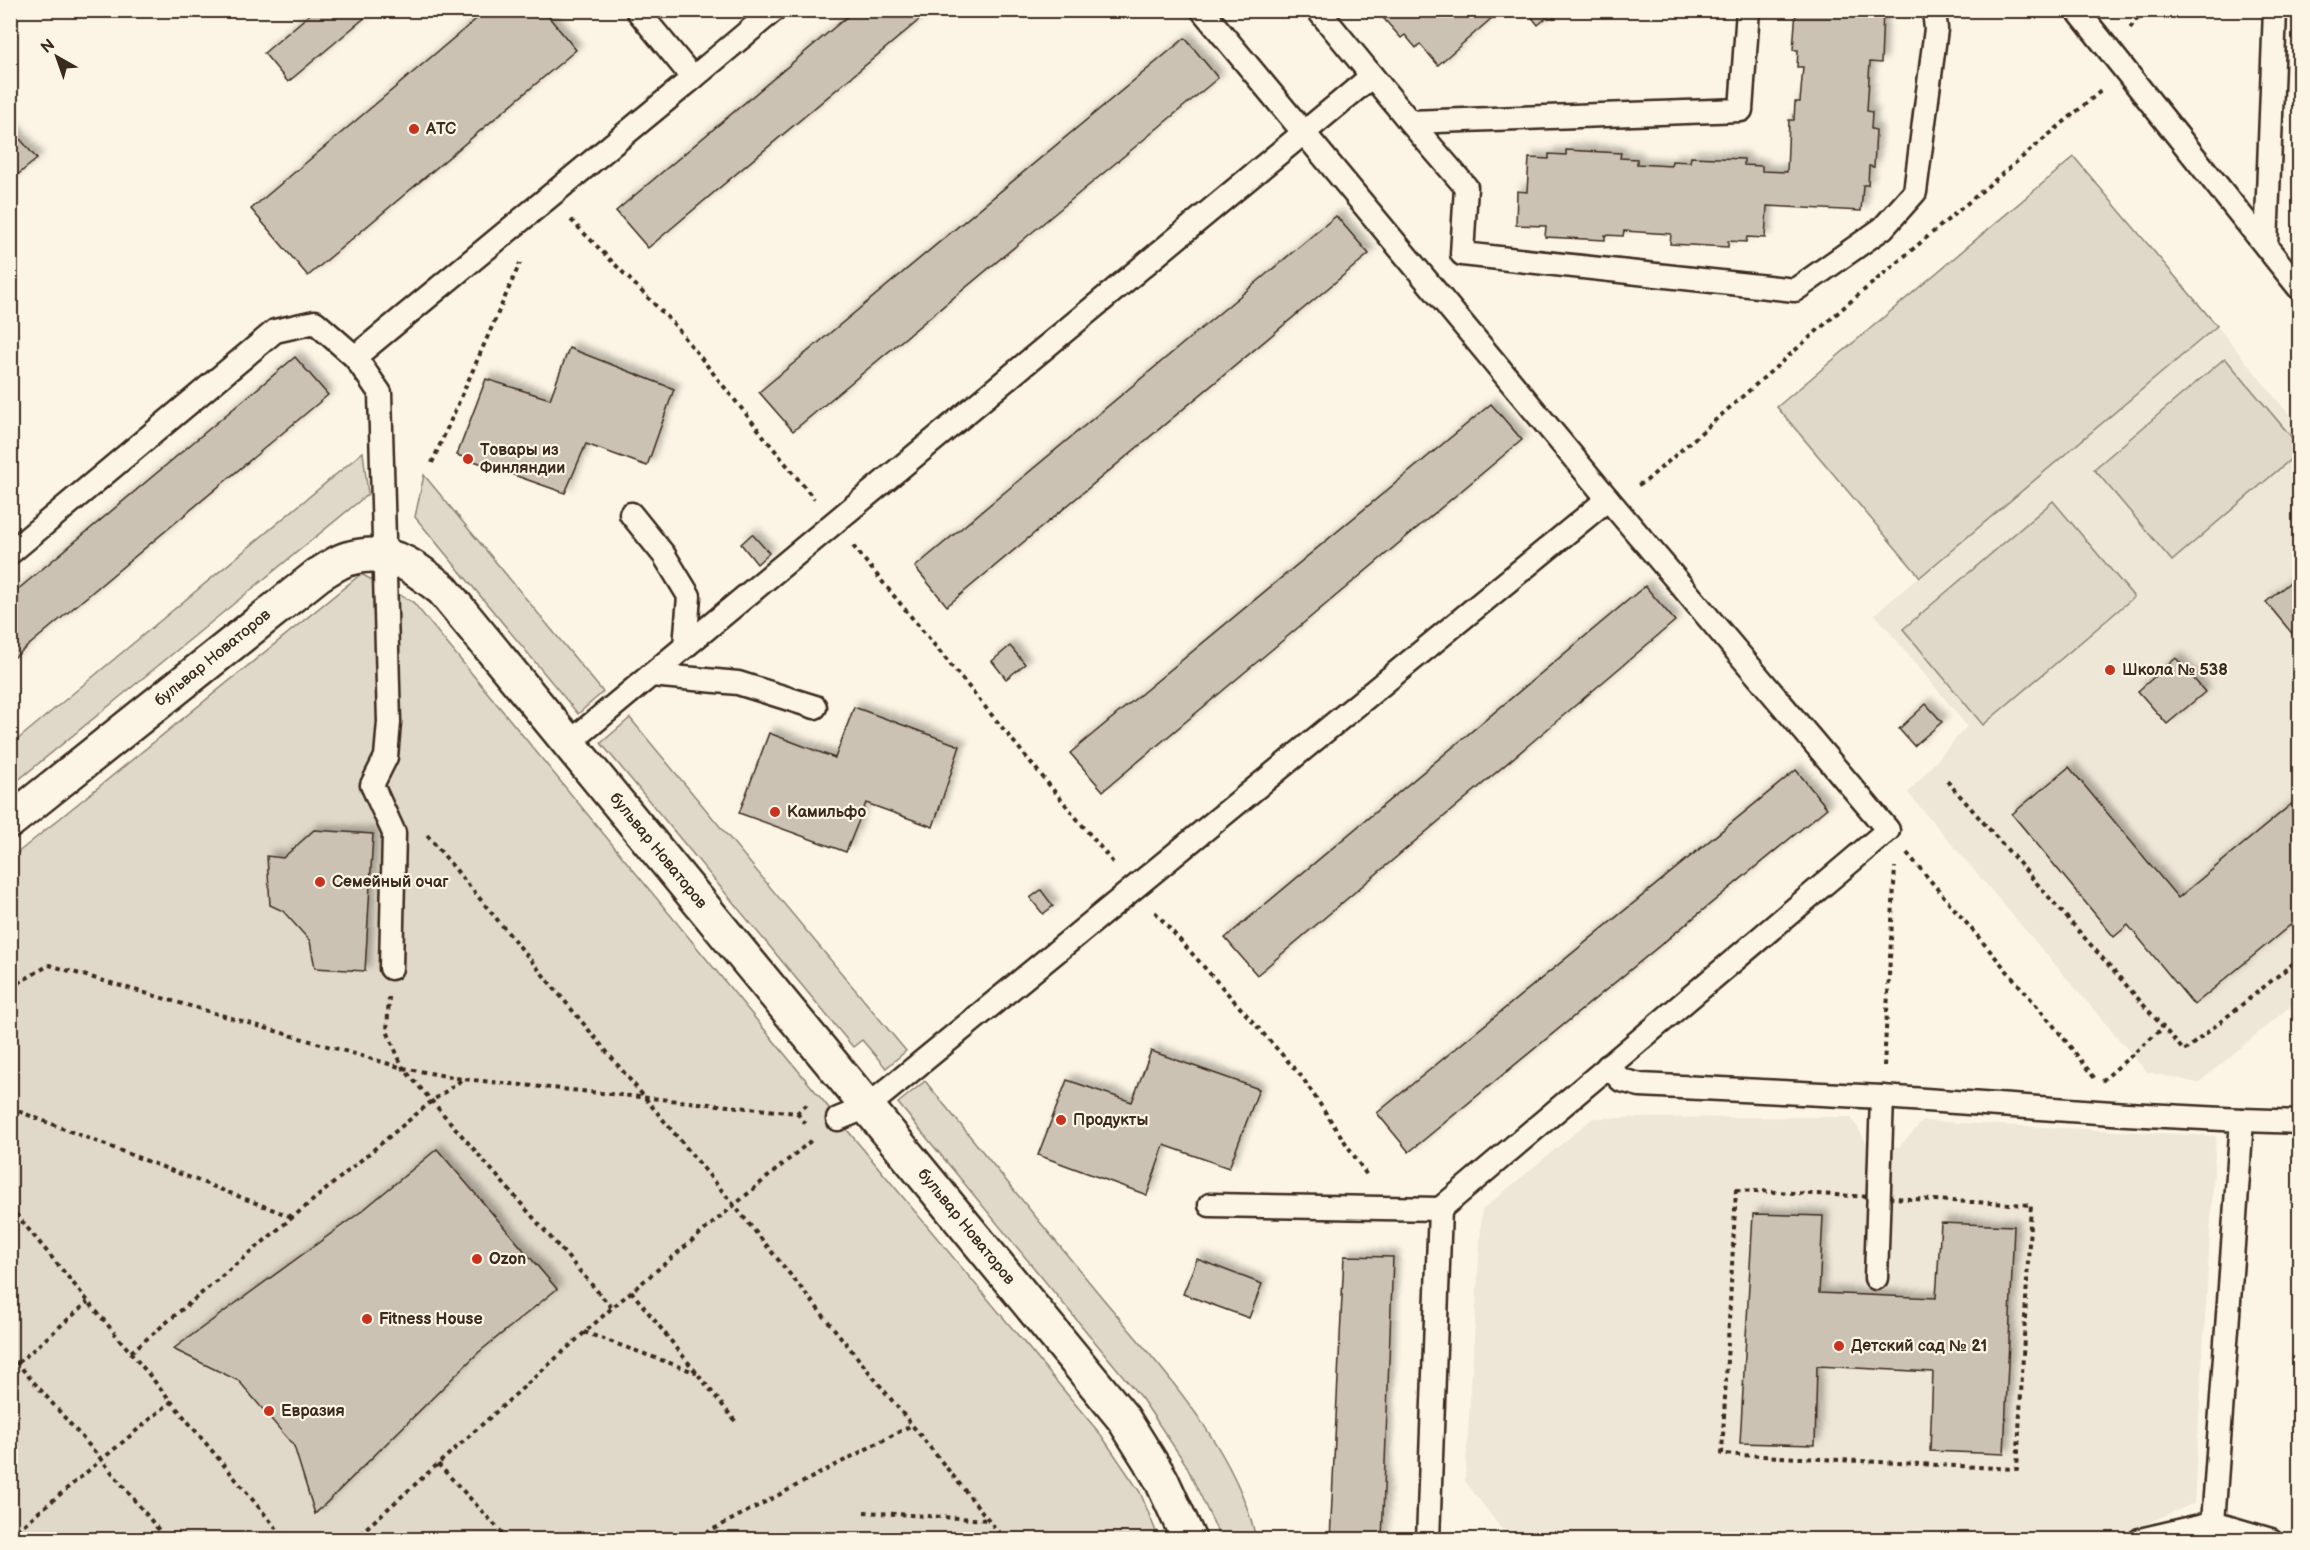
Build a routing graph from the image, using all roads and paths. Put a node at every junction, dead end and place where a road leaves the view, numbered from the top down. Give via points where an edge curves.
1 (637, 10) edge
2 (774, 10) edge
3 (1202, 10) edge
4 (1318, 10) edge
5 (1748, 10) edge
6 (1934, 10) edge
7 (2077, 10) edge
8 (2275, 10) edge
9 (2126, 70) junction
10 (1372, 76) junction
11 (693, 78) junction
12 (1410, 122) junction
13 (1304, 133) junction
14 (549, 197) junction
15 (2266, 246) junction
16 (520, 261) dead end
17 (2300, 289) edge
18 (355, 357) junction
19 (432, 463) dead end
20 (1608, 499) junction
21 (631, 514) dead end
22 (834, 523) junction
23 (10, 553) edge
24 (384, 555) junction
25 (685, 647) junction
26 (651, 675) junction
27 (815, 707) dead end
28 (569, 743) junction
29 (1947, 781) dead end
30 (10, 820) edge
31 (422, 829) dead end
32 (1892, 835) junction
33 (1134, 888) junction
34 (2300, 958) edge
35 (391, 969) joint
36 (12, 987) edge
37 (2163, 1028) junction
38 (1608, 1066) junction
39 (403, 1068) junction
40 (463, 1079) junction
41 (644, 1096) junction
42 (1882, 1097) junction
43 (432, 1101) junction
44 (813, 1101) dead end
45 (867, 1107) junction
46 (10, 1108) edge
47 (838, 1119) joint
48 (2242, 1120) junction
49 (2300, 1122) edge
50 (1879, 1197) junction
51 (733, 1204) junction
52 (1210, 1205) dead end
53 (10, 1207) edge
54 (1389, 1209) junction
55 (1440, 1209) junction
56 (292, 1217) junction
57 (1876, 1278) dead end
58 (632, 1291) junction
59 (88, 1302) junction
60 (612, 1308) junction
61 (584, 1332) junction
62 (131, 1352) junction
63 (10, 1355) edge
64 (18, 1363) junction
65 (697, 1373) junction
66 (172, 1401) junction
67 (736, 1422) dead end
68 (912, 1425) junction
69 (101, 1459) junction
70 (438, 1464) junction
71 (864, 1512) dead end
72 (989, 1520) junction
73 (2213, 1523) junction
74 (10, 1536) edge
75 (167, 1539) edge
76 (286, 1539) edge
77 (353, 1539) edge
78 (509, 1539) edge
79 (700, 1539) edge
80 (1005, 1539) edge
81 (1189, 1539) edge
82 (1428, 1539) edge
83 (2140, 1539) edge
84 (2271, 1539) edge

1 - 11 lane
2 - 11 lane
3 - 13 lane
4 - 10 lane
5 - 12 lane via 1741,110
6 - 12 lane via 1936,29 1915,192 1882,228 1795,290 1462,254 1466,187
7 - 9 lane
8 - 15 lane
9 - 15 lane
9 - 20 path via 1850,302 1646,481
10 - 12 lane
10 - 13 lane
11 - 14 lane
13 - 20 lane
13 - 22 lane
14 - 18 lane
14 - 22 path via 672,323
15 - 17 lane
16 - 19 path
18 - 23 lane via 315,322 275,331
18 - 24 lane via 380,393
20 - 32 lane
20 - 33 lane
21 - 25 lane via 664,555 689,596
22 - 25 lane
22 - 33 path
24 - 28 street, бульвар Новаторов via 412,566 443,590
24 - 30 street, бульвар Новаторов via 350,558 318,575
24 - 35 lane via 389,722 386,757 372,785 394,833
25 - 26 lane
26 - 27 lane via 738,683
26 - 28 lane
28 - 45 street, бульвар Новаторов
29 - 37 path
31 - 41 path
32 - 37 path via 2099,1083
32 - 38 lane
32 - 42 path
33 - 45 lane
33 - 54 path via 1302,1077
34 - 37 path via 2184,1051
35 - 39 path via 387,1031
36 - 39 path via 48,965
38 - 42 lane via 1620,1080 1640,1085
38 - 55 lane
39 - 40 path
39 - 43 path
40 - 41 path
40 - 43 path
41 - 44 path via 797,1113
41 - 51 path
42 - 48 lane
42 - 50 lane
43 - 56 path
43 - 60 path
45 - 47 lane
45 - 81 street, бульвар Новаторов via 1123,1418 1161,1479
46 - 56 path
47 - 51 path
48 - 49 lane
48 - 73 lane
50 - 50 path via 2031,1205 2017,1469 1722,1454 1736,1190
50 - 57 lane
51 - 58 path
51 - 68 path
52 - 54 lane
53 - 59 path
54 - 55 lane
55 - 82 lane
56 - 62 path
58 - 60 path
58 - 65 path
59 - 62 path
59 - 64 path
60 - 61 path
61 - 65 path
61 - 70 path
62 - 66 path
63 - 64 path
64 - 69 path
65 - 67 path
66 - 69 path
66 - 76 path
68 - 72 path
68 - 79 path
69 - 74 path
69 - 75 path
70 - 77 path
70 - 78 path
71 - 72 path
72 - 80 path
73 - 83 lane
73 - 84 lane

